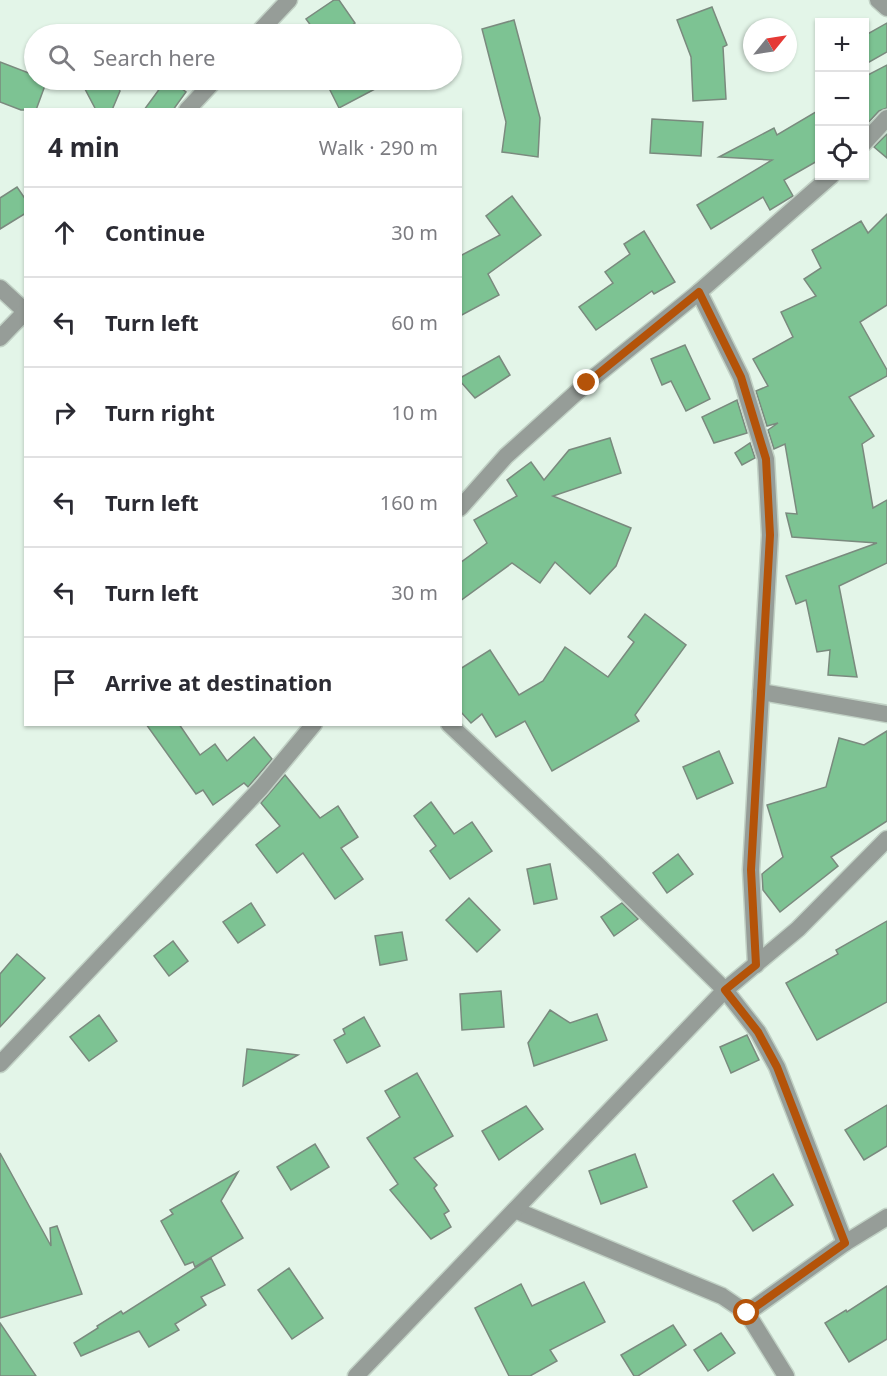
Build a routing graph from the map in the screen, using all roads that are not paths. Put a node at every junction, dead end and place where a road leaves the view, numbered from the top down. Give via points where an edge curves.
1 (289, 0) edge
2 (878, 0) edge
3 (887, 8) edge
4 (266, 24) edge
5 (206, 90) edge
6 (189, 108) edge
7 (887, 118) edge
8 (869, 138) edge
9 (826, 180) edge
10 (0, 288) edge
11 (699, 292) junction
12 (24, 310) edge
13 (24, 312) edge
14 (0, 338) edge
15 (462, 506) edge
16 (761, 692) junction
17 (887, 714) edge
18 (312, 726) edge
19 (451, 726) edge
20 (887, 839) edge
21 (756, 965) junction
22 (725, 990) junction
23 (0, 1064) edge
24 (515, 1210) junction
25 (887, 1216) edge
26 (845, 1243) junction
27 (747, 1313) junction
28 (356, 1376) edge
29 (786, 1376) edge

1 - 4 street
2 - 3 street
5 - 6 street
7 - 8 street
9 - 11 street
10 - 12 street
11 - 15 street via 522,441
11 - 16 street via 741,377 766,459 770,535
13 - 14 street
16 - 17 street
16 - 21 street via 751,870
18 - 23 street via 261,788
19 - 22 street
20 - 21 street via 798,929
21 - 22 street
22 - 24 street
22 - 26 street via 758,1032 777,1067
24 - 27 street via 722,1296
24 - 28 street
25 - 26 street
26 - 27 street
27 - 29 street

